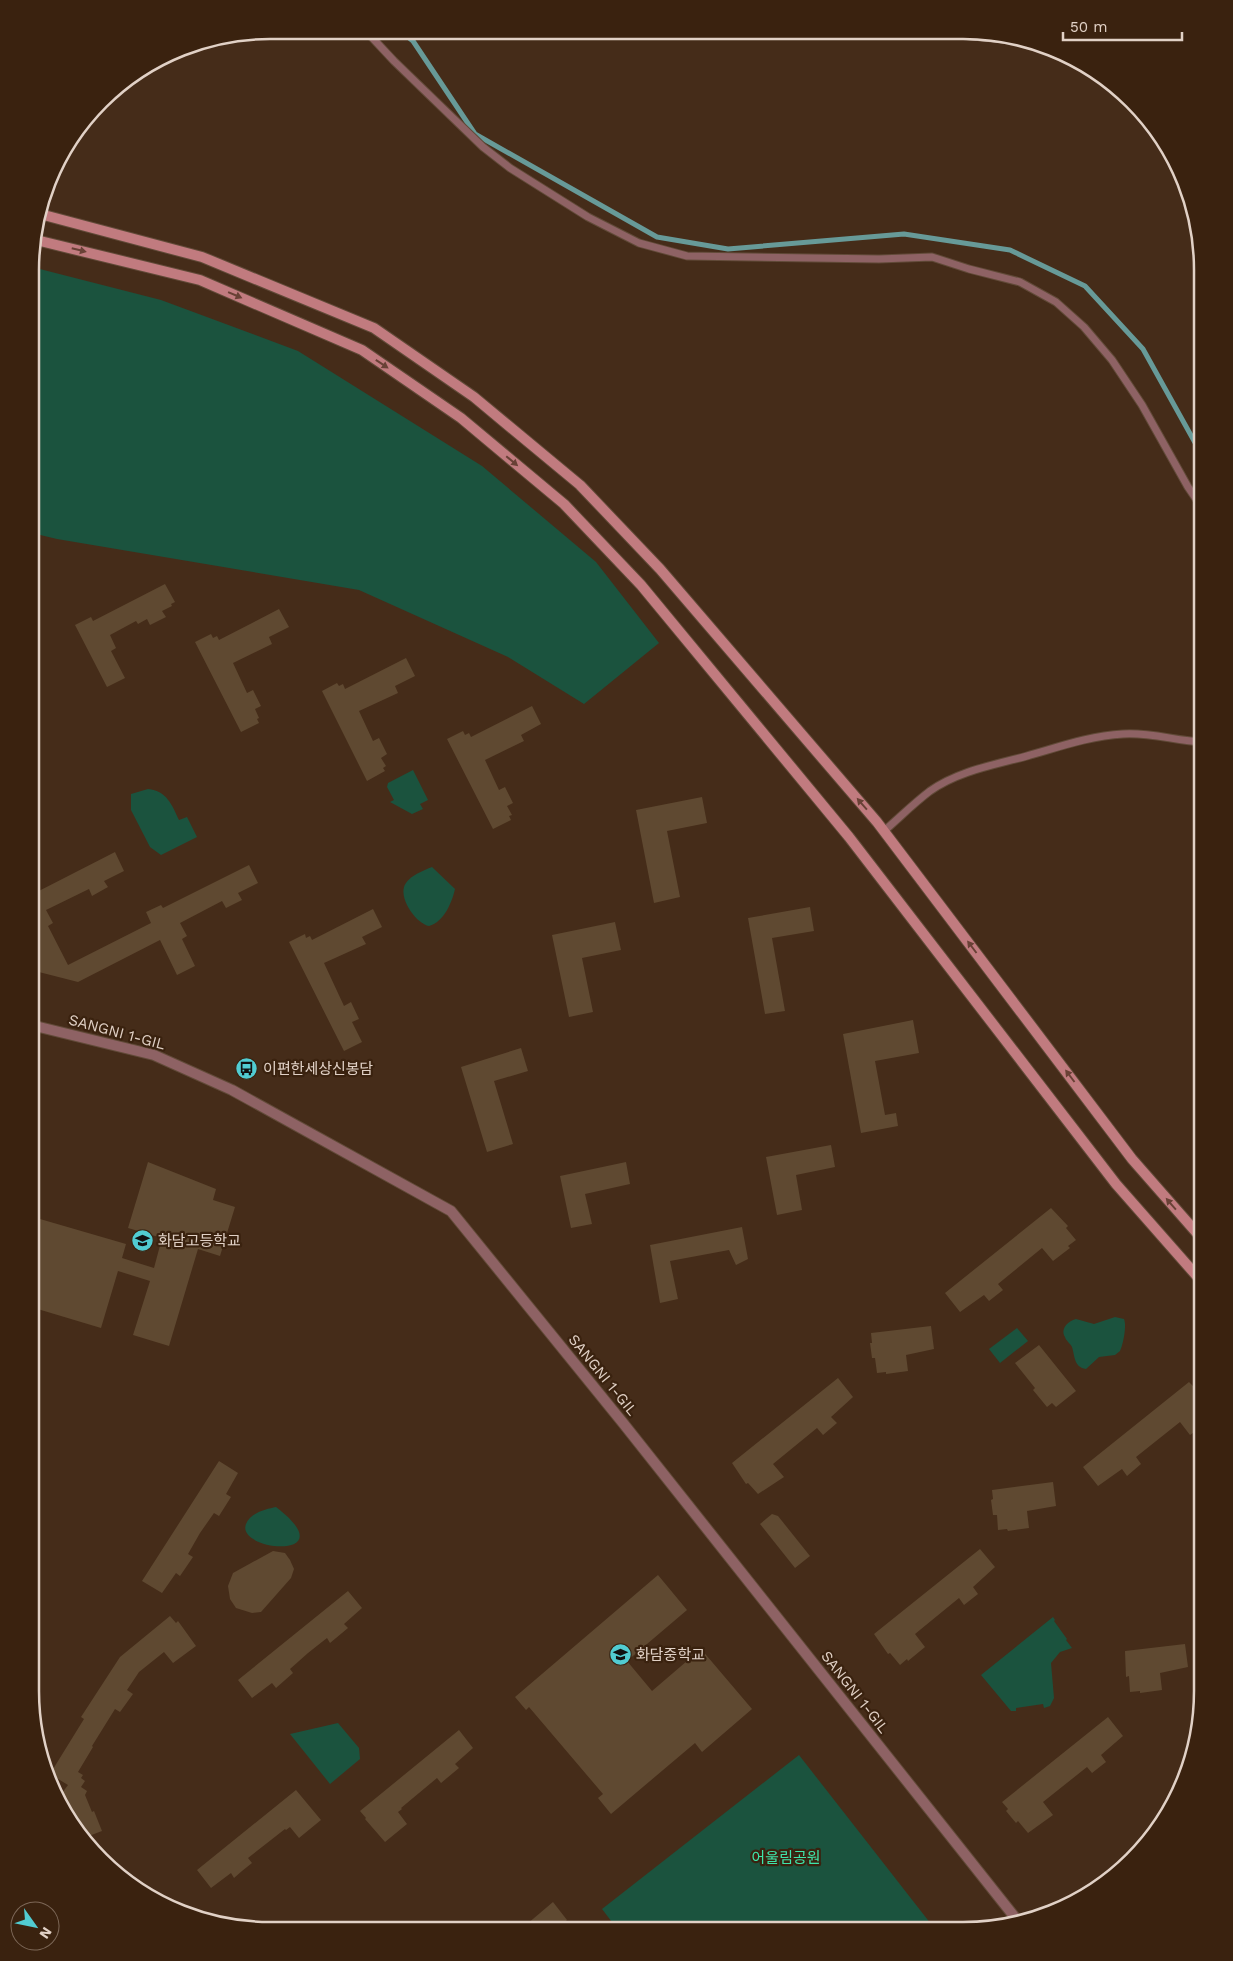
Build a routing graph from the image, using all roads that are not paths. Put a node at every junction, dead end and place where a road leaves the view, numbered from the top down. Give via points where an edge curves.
1 (373, 39) edge
2 (46, 215) edge
3 (41, 241) edge
4 (1194, 496) edge
5 (1194, 741) edge
6 (884, 831) junction
7 (39, 1027) edge
8 (1194, 1230) edge
9 (1194, 1273) edge
10 (1014, 1916) edge

1 - 4 lane via 483,147 510,168 588,217 639,243 687,256 932,257 1020,282 1056,302 1084,327 1112,360
6 -> 2 main road via 660,569 580,485 474,398 374,328 202,257
3 -> 9 main road via 200,280 362,350 461,418 564,504 641,585 849,837 1116,1184
5 - 6 lane via 1125,733 1079,740 993,764 930,790
8 -> 6 main road via 1132,1159
7 - 10 street, SANGNI 1-GIL via 154,1055 232,1090 451,1211

